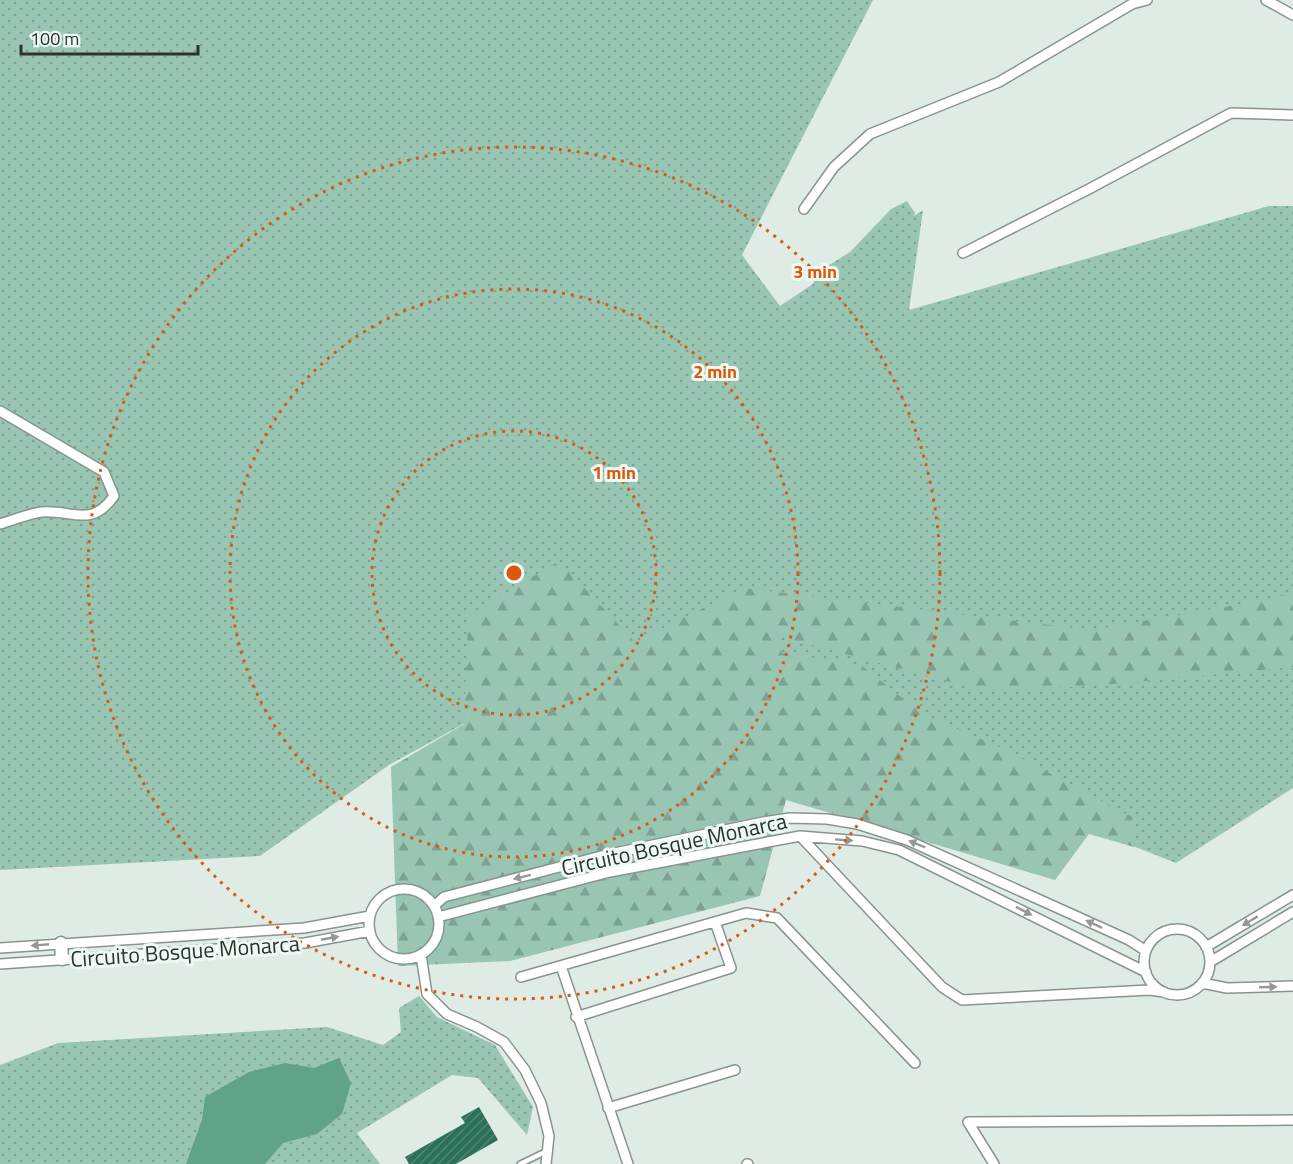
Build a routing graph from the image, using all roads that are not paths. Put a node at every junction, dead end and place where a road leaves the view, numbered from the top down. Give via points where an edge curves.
1 (1147, 0) edge
2 (1266, 0) edge
3 (1293, 15) edge
4 (1293, 115) edge
5 (804, 209) dead end
6 (963, 253) dead end
7 (0, 411) edge
8 (0, 524) edge
9 (800, 836) junction
10 (1293, 895) edge
11 (434, 906) junction
12 (1293, 912) edge
13 (370, 916) junction
14 (438, 916) junction
15 (715, 922) junction
16 (370, 931) junction
17 (61, 943) junction
18 (1206, 946) junction
19 (0, 948) edge
20 (1146, 951) junction
21 (421, 955) junction
22 (62, 959) junction
23 (1210, 962) junction
24 (0, 964) edge
25 (561, 966) junction
26 (1146, 972) junction
27 (521, 977) dead end
28 (1202, 983) junction
29 (1293, 986) edge
30 (1164, 992) junction
31 (576, 1017) junction
32 (915, 1062) dead end
33 (735, 1070) dead end
34 (608, 1108) junction
35 (1293, 1120) edge
36 (548, 1159) edge
37 (520, 1164) edge
38 (628, 1164) edge
39 (994, 1164) edge

1 - 5 street via 1132,4 999,82 870,134 834,167
2 - 3 street
4 - 6 street via 1231,113
7 - 8 street via 104,472 114,496 105,509 83,516 41,512
9 - 14 street, Circuito Bosque Monarca via 610,872
9 -> 26 street, Circuito Bosque Monarca via 862,841 900,850
9 - 30 street via 942,987 962,999
10 -> 18 street
11 - 13 street via 416,891 404,889 382,896
11 - 14 street
20 -> 11 street, Circuito Bosque Monarca via 907,840 827,819 763,822 605,855 444,897
12 - 23 street
13 - 16 street
13 - 17 street, Circuito Bosque Monarca via 304,928
14 - 21 street via 436,939
15 - 25 street
15 - 31 street via 731,968
15 - 32 street via 746,913 777,918
16 - 21 street via 384,953 409,959
22 -> 16 street, Circuito Bosque Monarca via 305,943
17 -> 19 street, Circuito Bosque Monarca
17 - 22 street
18 - 20 street via 1193,933 1175,929 1157,936
18 - 23 street
20 - 26 street
21 - 36 street via 427,994 447,1014 504,1042 525,1070 541,1102 549,1136
22 - 24 street, Circuito Bosque Monarca
23 - 28 street
25 - 27 street
25 - 31 street
26 - 30 street
28 -> 29 street via 1227,988
28 - 30 street via 1185,994
31 - 34 street
33 - 34 street
34 - 38 street
35 - 39 street via 968,1122
36 - 37 lane

